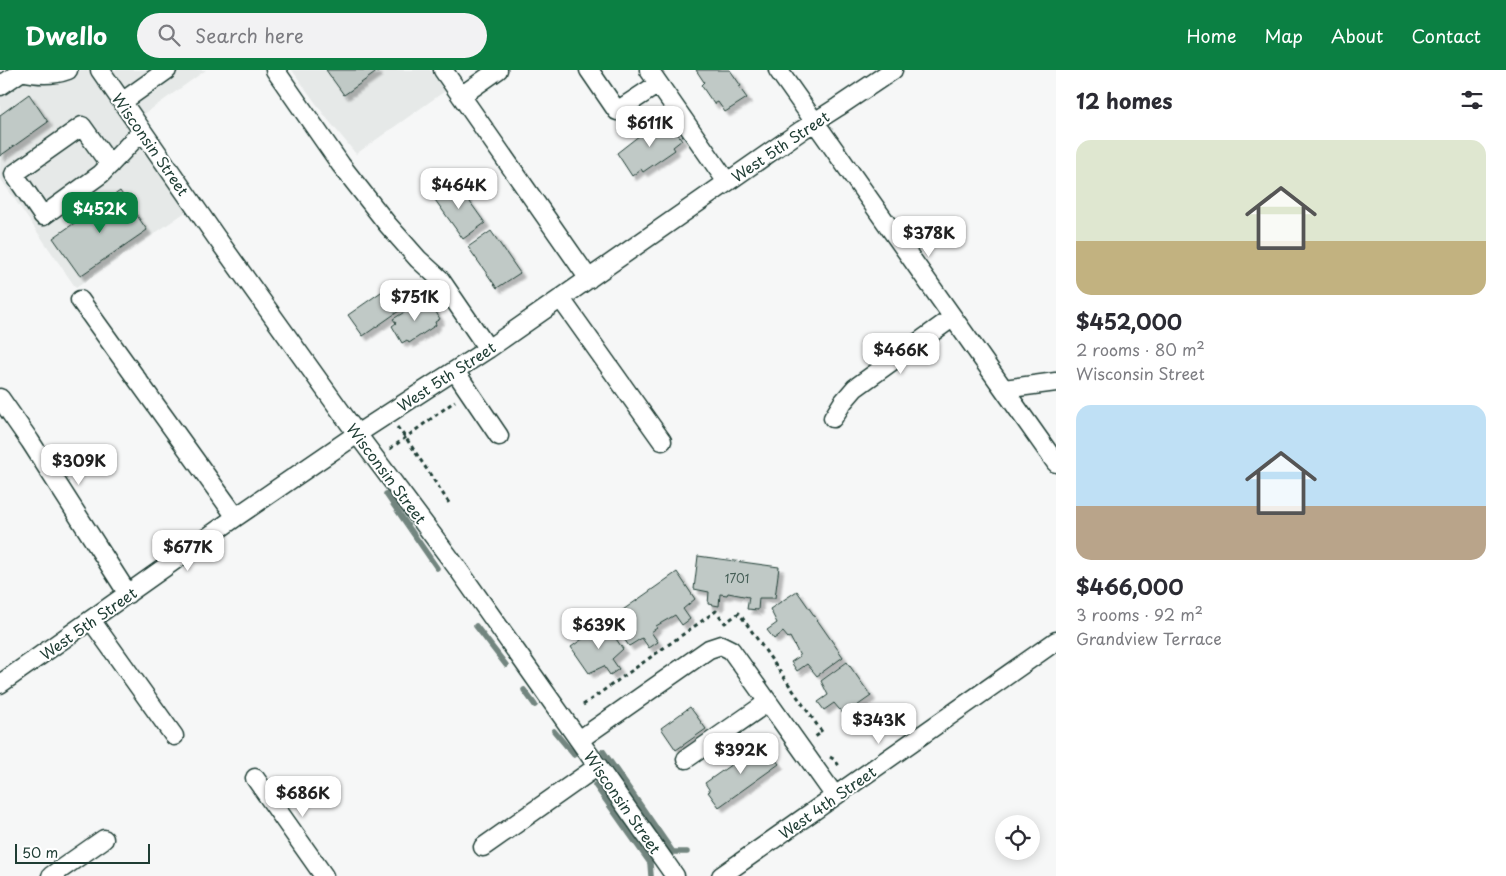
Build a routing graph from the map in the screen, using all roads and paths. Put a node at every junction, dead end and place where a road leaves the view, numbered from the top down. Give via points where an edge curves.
1 (68, 70) edge
2 (167, 70) edge
3 (275, 70) edge
4 (442, 70) edge
5 (498, 70) edge
6 (589, 70) edge
7 (778, 70) edge
8 (893, 70) edge
9 (104, 71) edge
10 (654, 77) edge
11 (0, 86) edge
12 (461, 96) junction
13 (122, 102) junction
14 (814, 122) junction
15 (142, 131) junction
16 (110, 165) junction
17 (727, 182) junction
18 (590, 279) junction
19 (561, 299) junction
20 (80, 300) dead end
21 (952, 318) junction
22 (488, 349) junction
23 (455, 371) junction
24 (1056, 382) edge
25 (1004, 389) junction
26 (468, 390) junction
27 (1, 400) edge
28 (387, 415) junction
29 (833, 418) dead end
30 (357, 434) junction
31 (499, 436) dead end
32 (406, 438) junction
33 (662, 441) dead end
34 (377, 458) junction
35 (1056, 463) edge
36 (451, 506) dead end
37 (236, 517) junction
38 (128, 594) junction
39 (91, 620) junction
40 (1054, 647) edge
41 (0, 684) edge
42 (768, 702) junction
43 (174, 736) dead end
44 (579, 740) junction
45 (686, 759) dead end
46 (598, 766) junction
47 (255, 778) dead end
48 (835, 796) junction
49 (104, 839) dead end
50 (483, 847) dead end
51 (51, 876) edge
52 (324, 876) edge
53 (675, 876) edge
54 (721, 876) edge

1 - 11 street via 39,75 22,71
2 - 13 street
3 - 22 street via 341,165 388,225 440,279
4 - 12 street
5 - 12 street
6 - 10 street via 617,111
7 - 14 street
8 - 14 street, West 5th Street
9 - 13 street, Wisconsin Street
10 - 17 street
12 - 18 street
13 - 15 street, Wisconsin Street
14 - 17 street, West 5th Street
14 - 21 street
15 - 16 street
15 - 30 street, Wisconsin Street
16 - 16 street via 43,216 14,174 82,126
17 - 18 street, West 5th Street
18 - 19 street, West 5th Street
19 - 22 street, West 5th Street
19 - 33 street
20 - 37 street
21 - 25 street
21 - 29 street via 856,388
22 - 23 street, West 5th Street
23 - 26 street
23 - 28 street, West 5th Street
24 - 25 street
25 - 35 street
26 - 31 street
26 - 32 path
27 - 38 street
28 - 30 street, West 5th Street
28 - 32 path
30 - 34 street, Wisconsin Street
30 - 37 street, West 5th Street
32 - 34 path
32 - 36 path
34 - 44 street, Wisconsin Street
37 - 38 street, West 5th Street
38 - 39 street, West 5th Street
39 - 41 street, West 5th Street
39 - 43 street
40 - 48 street, West 4th Street
42 - 44 street via 731,650 721,645 709,649
42 - 45 street
42 - 48 street
44 - 46 street, Wisconsin Street
46 - 50 street
46 - 53 street, Wisconsin Street
47 - 52 street
48 - 54 street, West 4th Street
49 - 51 street

